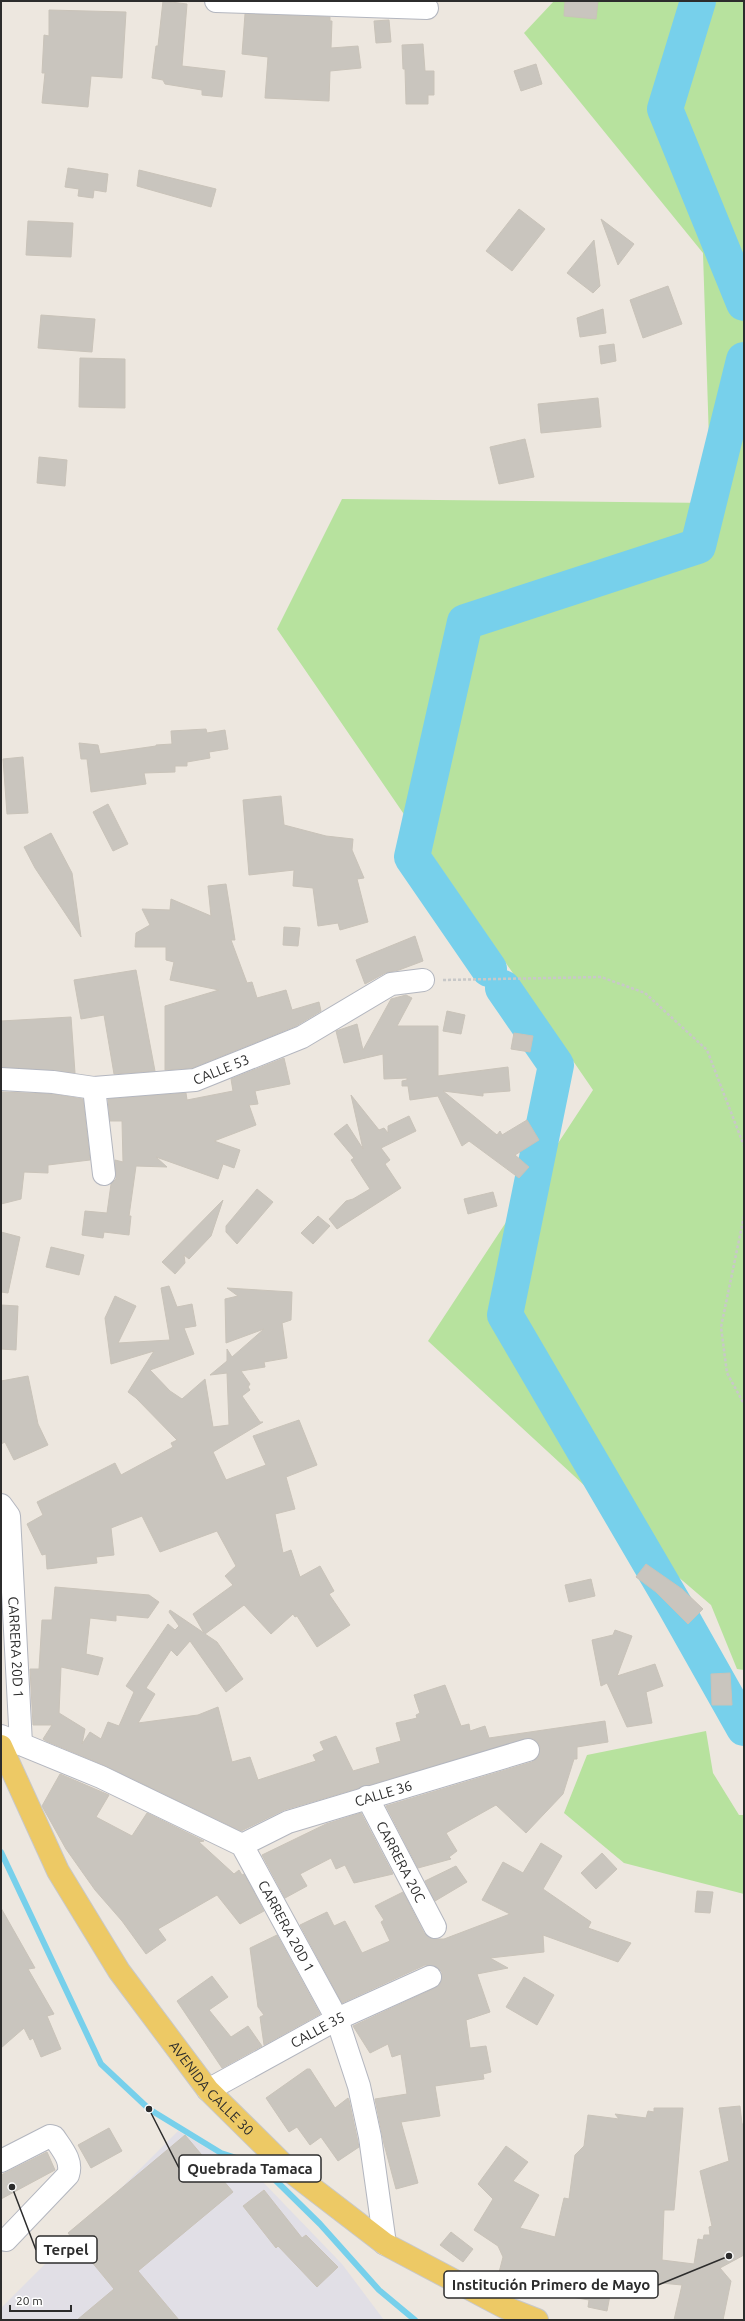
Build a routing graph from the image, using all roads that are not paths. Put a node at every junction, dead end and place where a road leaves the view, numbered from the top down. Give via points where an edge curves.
1 (216, 1) edge
2 (427, 8) dead end
3 (423, 980) road end
4 (1, 1079) edge
5 (94, 1088) junction
6 (104, 1174) dead end
7 (1, 1505) edge
8 (8, 1742) edge
9 (528, 1750) dead end
10 (367, 1797) junction
11 (242, 1845) junction
12 (435, 1926) dead end
13 (430, 1977) dead end
14 (337, 2019) junction
15 (208, 2090) junction
16 (1, 2160) edge
17 (3, 2240) edge
18 (385, 2244) junction
19 (537, 2320) edge

1 - 2 street
3 - 5 street, CALLE 53 via 392,984 302,1037 195,1080
4 - 5 street, CALLE 53
5 - 6 street
7 - 8 street, CARRERA 20D 1 via 9,1516
8 - 11 street via 101,1777
8 - 15 main road, AVENIDA CALLE 30 via 58,1871 119,1971
9 - 10 street, CALLE 36
10 - 11 street, CALLE 36 via 288,1822
10 - 12 street, CARRERA 20C
11 - 14 street, CARRERA 20D 1
13 - 14 street, CALLE 35
14 - 15 street, CALLE 35
14 - 18 street, CARRERA 20D 1 via 359,2086 370,2137
15 - 18 main road, AVENIDA CALLE 30 via 290,2171
16 - 17 street via 50,2136 54,2137 69,2161 70,2169 68,2175
18 - 19 main road, AVENIDA CALLE 30 via 504,2307

